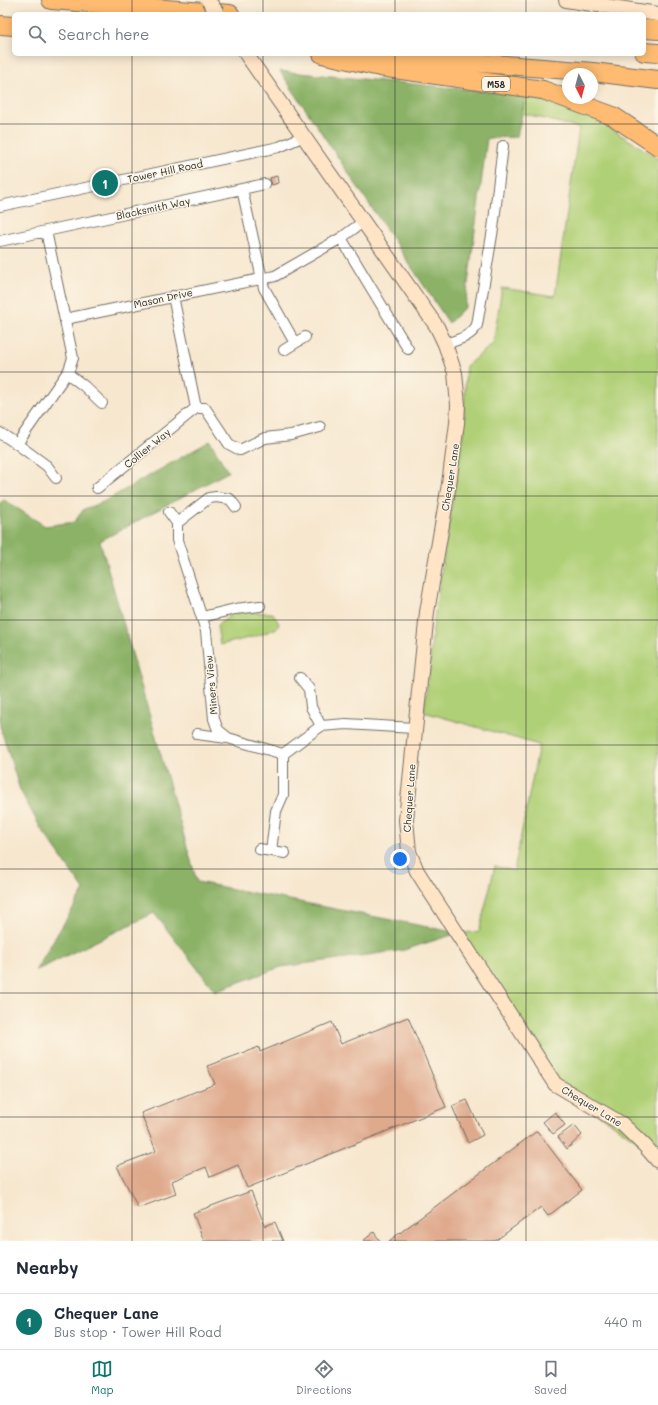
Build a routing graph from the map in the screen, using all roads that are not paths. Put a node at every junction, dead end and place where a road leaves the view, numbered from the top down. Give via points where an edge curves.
1 (51, 0) edge
2 (208, 0) edge
3 (566, 0) edge
4 (204, 12) edge
5 (217, 12) edge
6 (645, 12) edge
7 (646, 12) edge
8 (658, 14) edge
9 (0, 25) edge
10 (12, 26) edge
11 (646, 29) edge
12 (658, 30) edge
13 (646, 52) edge
14 (658, 53) edge
15 (247, 56) edge
16 (331, 56) edge
17 (390, 56) edge
18 (658, 80) edge
19 (304, 136) junction
20 (503, 146) dead end
21 (658, 146) edge
22 (265, 184) dead end
23 (242, 189) junction
24 (0, 206) edge
25 (364, 222) junction
26 (46, 231) junction
27 (341, 238) junction
28 (0, 241) edge
29 (261, 278) junction
30 (173, 296) junction
31 (65, 319) junction
32 (305, 337) dead end
33 (295, 343) junction
34 (445, 344) junction
35 (408, 349) dead end
36 (284, 350) dead end
37 (67, 373) junction
38 (102, 403) dead end
39 (196, 408) junction
40 (320, 427) dead end
41 (0, 433) edge
42 (17, 444) junction
43 (56, 478) dead end
44 (97, 488) dead end
45 (236, 507) dead end
46 (169, 512) dead end
47 (177, 523) junction
48 (260, 606) dead end
49 (202, 617) junction
50 (300, 678) dead end
51 (321, 726) junction
52 (414, 728) junction
53 (197, 734) dead end
54 (228, 738) junction
55 (283, 754) junction
56 (259, 849) dead end
57 (271, 851) junction
58 (285, 853) dead end
59 (658, 1161) edge

1 - 4 highway
2 - 5 street, bridge
3 - 6 street
7 - 8 street
9 - 10 highway
11 - 12 highway
13 - 14 highway
15 - 19 street, Chequer Lane
16 - 21 highway, M58 via 380,67 543,90 612,116
17 - 18 highway, M58
19 - 24 street, Tower Hill Road via 279,147
19 - 25 street, Chequer Lane
20 - 34 street via 493,229 476,325 471,333 463,338
22 - 23 street, Blacksmith Way
23 - 26 street, Blacksmith Way
23 - 29 street
25 - 27 street, Mason Drive
25 - 34 street, Chequer Lane via 437,327
26 - 28 street
26 - 31 street
27 - 29 street, Mason Drive via 288,270 275,276
27 - 35 street
29 - 30 street, Mason Drive
29 - 33 street via 268,298
30 - 31 street, Mason Drive
30 - 39 street
31 - 37 street via 73,358
32 - 33 street
33 - 36 street
34 - 52 street, Chequer Lane via 455,374 457,423 427,612
37 - 38 street
37 - 42 street
39 - 40 street via 205,408 229,444 240,450 265,438 291,435
39 - 44 street, Collier Way
41 - 42 street
42 - 43 street via 47,466
45 - 47 street via 230,499 209,498
46 - 47 street
47 - 49 street, Miners View via 177,540
48 - 49 street
49 - 54 street, Miners View via 209,655 214,718 218,730
50 - 51 street via 309,689 311,707
51 - 52 street via 346,724
51 - 55 street
52 - 59 street, Chequer Lane via 406,820 409,852 417,871 555,1084 622,1124
53 - 54 street
54 - 55 street
55 - 57 street via 283,795 276,811
56 - 57 street
57 - 58 street

